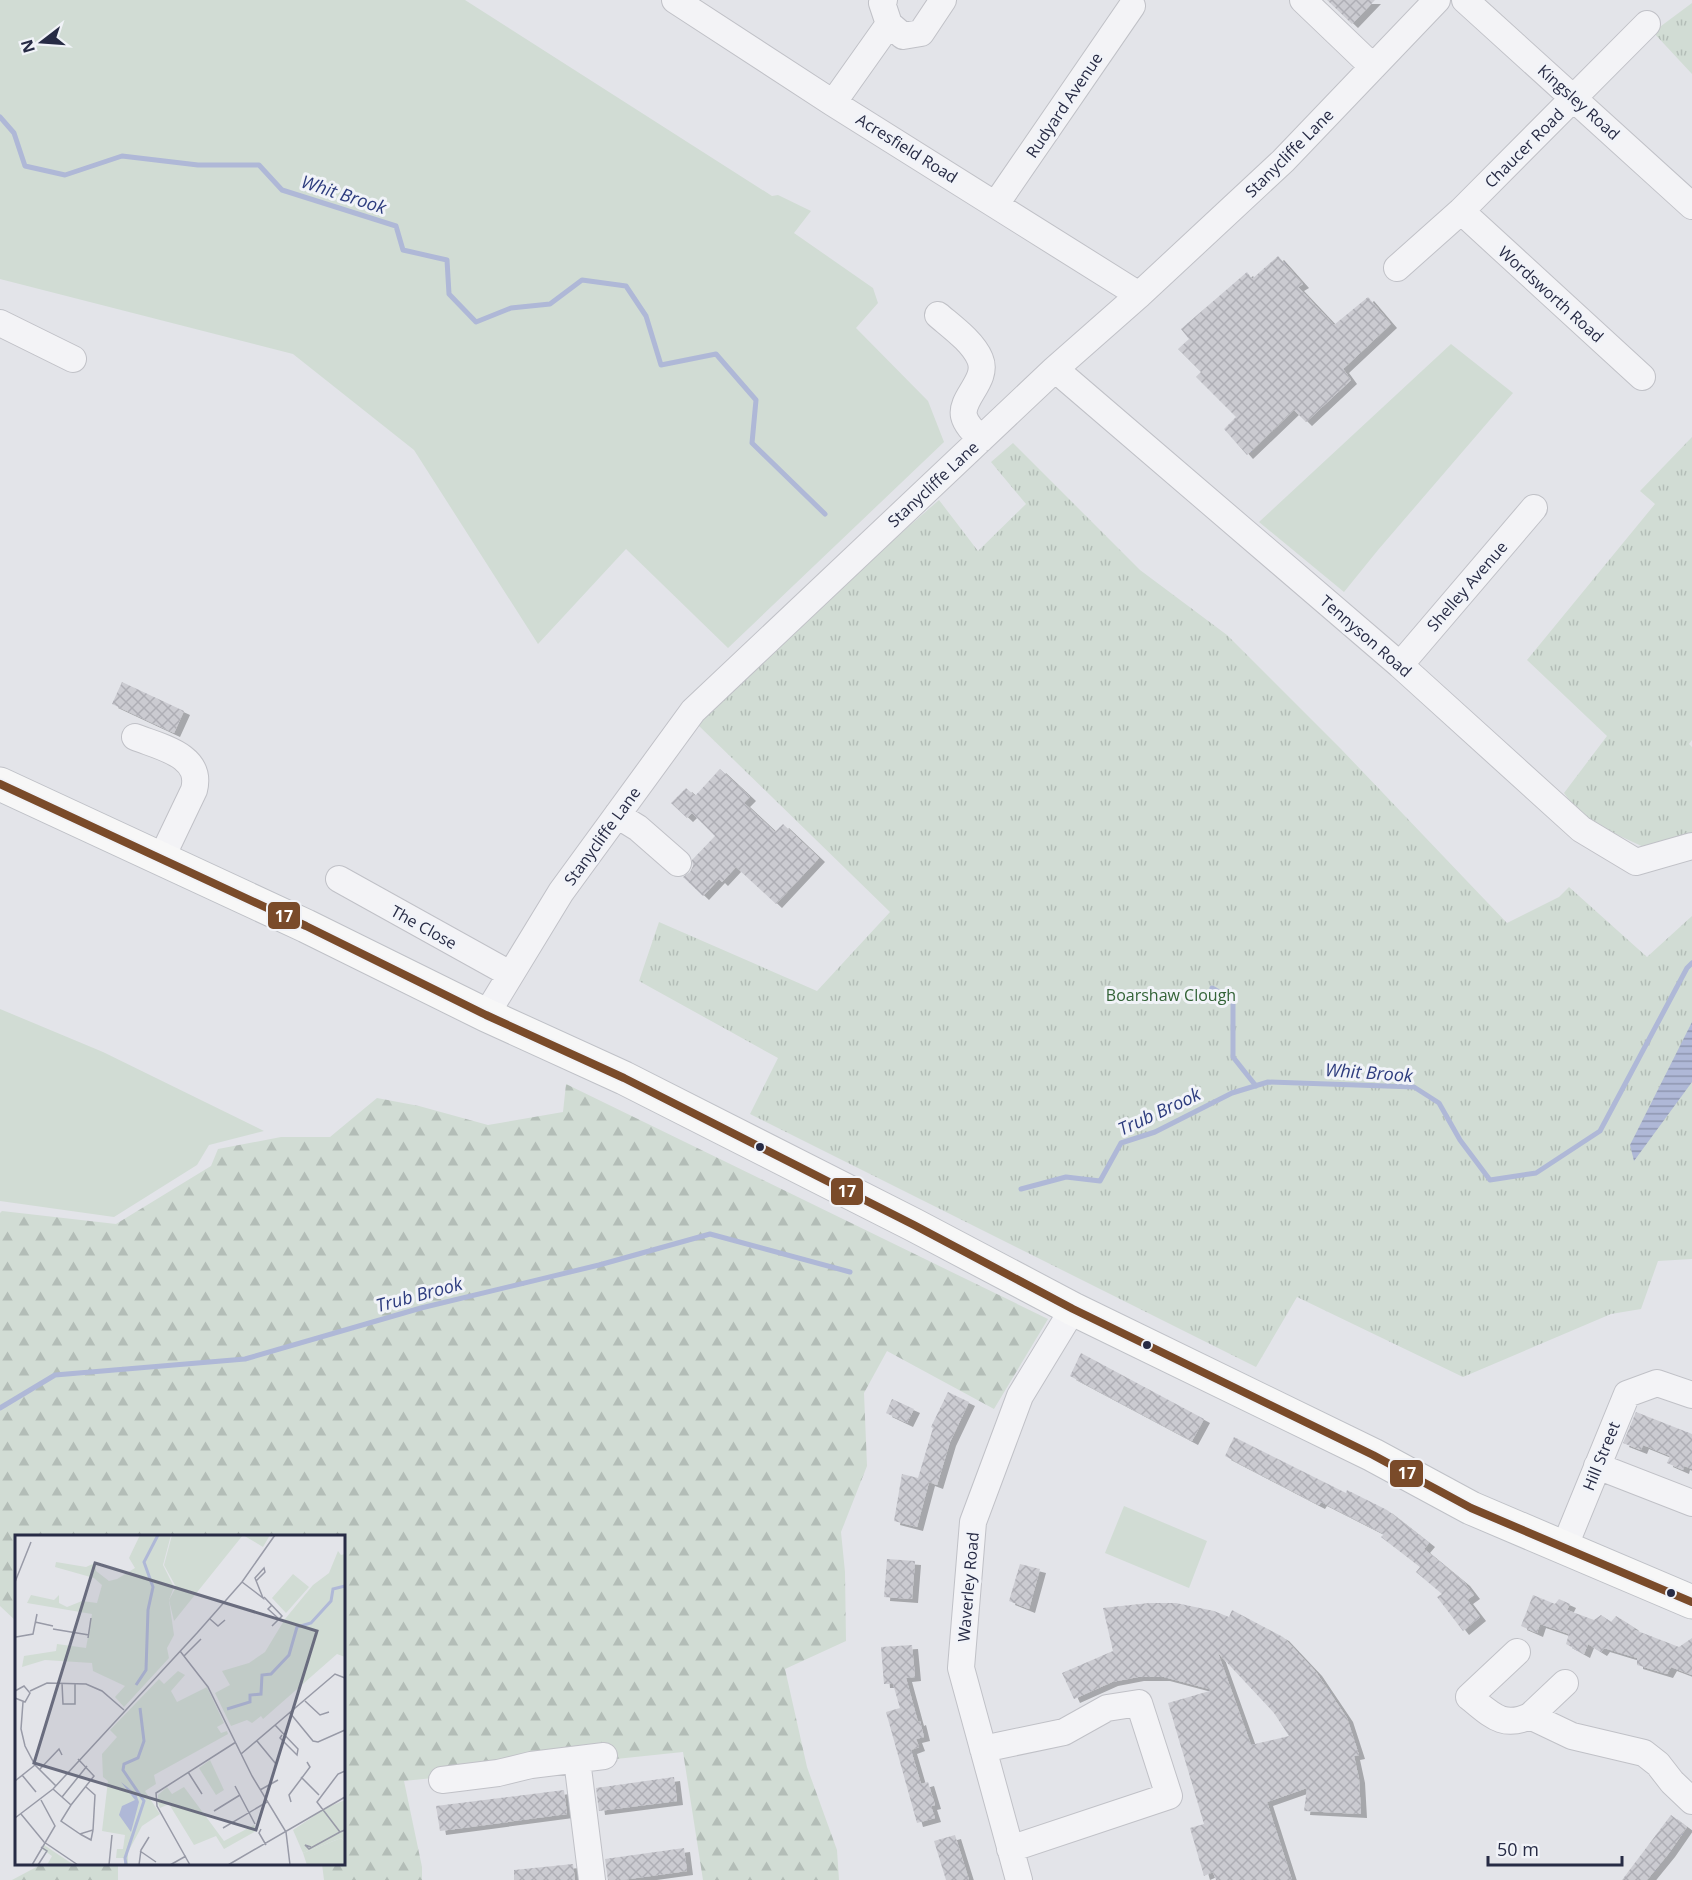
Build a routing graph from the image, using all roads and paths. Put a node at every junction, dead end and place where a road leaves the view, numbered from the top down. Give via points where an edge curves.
1 (675, 0) edge
2 (943, 0) edge
3 (1303, 0) edge
4 (1437, 0) edge
5 (1465, 0) edge
6 (1134, 7) edge
7 (704, 8) edge
8 (886, 12) edge
9 (1647, 24) dead end
10 (1373, 67) junction
11 (1574, 97) junction
12 (833, 103) junction
13 (996, 204) junction
14 (1692, 206) edge
15 (1461, 212) junction
16 (1397, 268) dead end
17 (1139, 296) junction
18 (938, 315) dead end
19 (1, 327) edge
20 (73, 359) dead end
21 (1055, 369) junction
22 (1642, 377) dead end
23 (981, 439) junction
24 (1534, 508) dead end
25 (1400, 665) junction
26 (135, 737) dead end
27 (0, 784) edge
28 (617, 815) junction
29 (1692, 846) edge
30 (161, 859) junction
31 (678, 862) dead end
32 (339, 879) dead end
33 (510, 974) junction
34 (486, 1014) junction
35 (1073, 1309) junction
36 (1692, 1395) edge
37 (1597, 1466) junction
38 (1692, 1503) edge
39 (1564, 1548) junction
40 (1692, 1602) edge
41 (1517, 1652) dead end
42 (1565, 1683) dead end
43 (1530, 1716) junction
44 (983, 1749) junction
45 (604, 1756) dead end
46 (577, 1760) junction
47 (442, 1780) dead end
48 (1691, 1800) edge
49 (1010, 1849) junction
50 (592, 1880) edge
51 (1019, 1880) edge

1 - 7 street, Acresfield Road
2 - 8 street via 921,33 903,36
3 - 10 street
4 - 10 street, Stanycliffe Lane
5 - 11 street, Kingsley Road
6 - 13 street, Rudyard Avenue
7 - 12 street, Acresfield Road
8 - 12 street
9 - 11 street, Chaucer Road
10 - 17 street, Stanycliffe Lane via 1283,161
11 - 14 street, Kingsley Road
11 - 15 street, Chaucer Road
12 - 13 street, Acresfield Road
13 - 17 street, Acresfield Road
15 - 16 street, Chaucer Road
15 - 22 street, Wordsworth Road
17 - 21 street, Stanycliffe Lane
18 - 23 street via 981,360 980,378 964,411 966,422
19 - 20 street
21 - 23 street, Stanycliffe Lane
21 - 25 street, Tennyson Road
23 - 28 street, Stanycliffe Lane via 693,711
24 - 25 street, Shelley Avenue
25 - 29 street, Tennyson Road via 1581,829 1636,862
26 - 30 street via 189,761 194,770 194,790
27 - 30 main road
28 - 31 street
28 - 33 street, Stanycliffe Lane via 561,892
30 - 34 main road
32 - 33 street, The Close
33 - 34 street, Stanycliffe Lane
34 - 35 main road via 624,1078
35 - 39 main road via 1373,1455 1471,1508
35 - 44 street, Waverley Road via 1020,1396 973,1522 961,1668
36 - 37 street, Hill Street via 1657,1383 1627,1394
37 - 38 street
37 - 39 street, Hill Street
39 - 40 main road
41 - 43 street via 1469,1697 1508,1722
42 - 43 street
43 - 48 street via 1572,1736 1644,1753
44 - 49 street, Waverley Road
44 - 49 street via 1064,1732 1107,1708 1139,1703 1169,1796
45 - 46 street
46 - 47 street
46 - 50 street
49 - 51 street, Waverley Road

